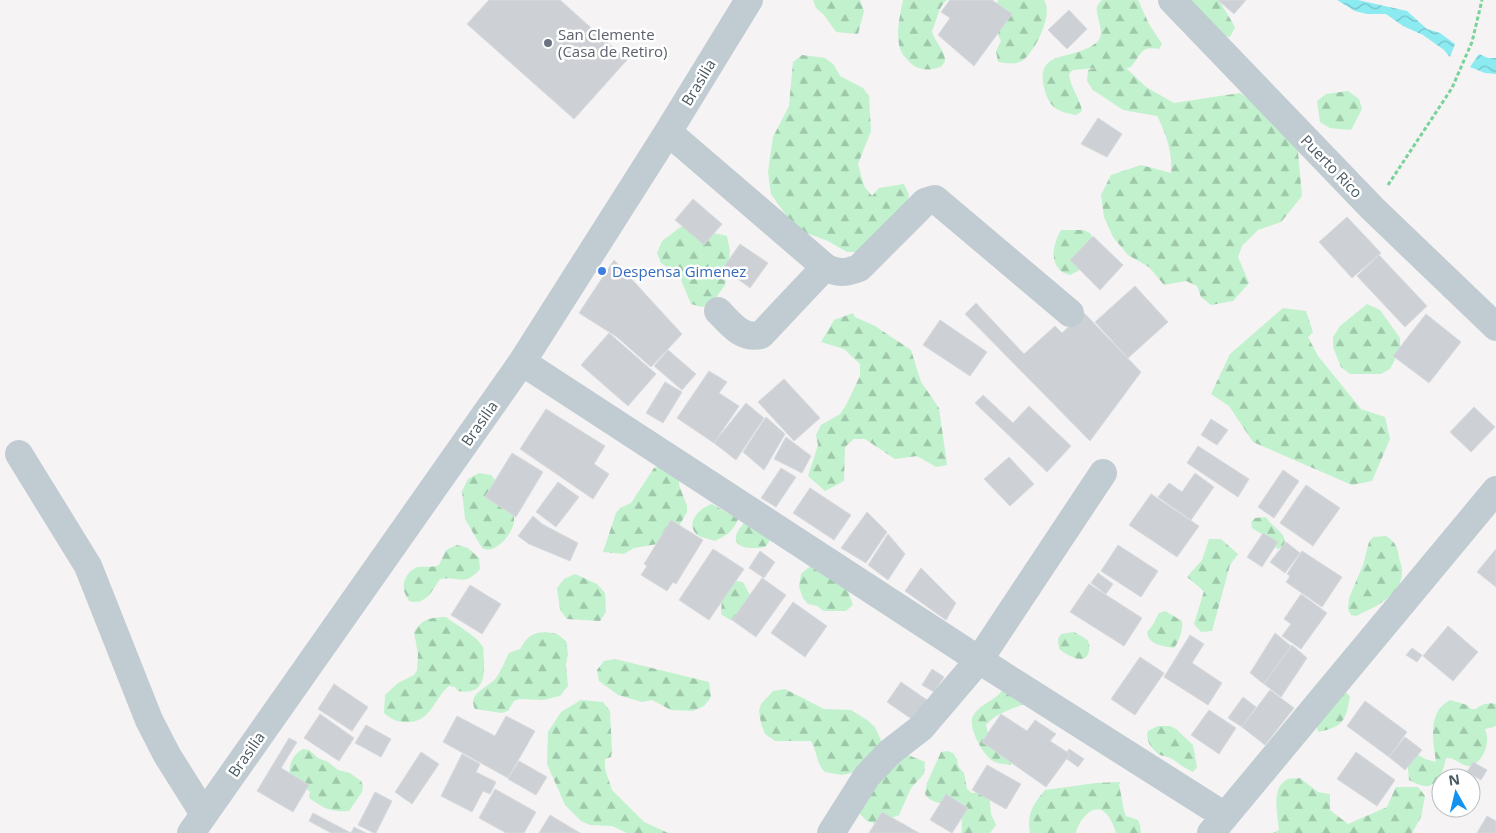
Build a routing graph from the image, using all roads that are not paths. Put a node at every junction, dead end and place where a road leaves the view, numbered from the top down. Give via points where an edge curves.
1 (749, 0) edge
2 (1172, 0) edge
3 (668, 132) junction
4 (824, 267) junction
5 (718, 311) dead end
6 (1070, 313) dead end
7 (1496, 327) edge
8 (522, 362) junction
9 (19, 454) dead end
10 (1103, 473) dead end
11 (1496, 490) edge
12 (979, 660) junction
13 (198, 823) edge
14 (1218, 824) edge
15 (831, 833) edge

1 - 3 street, Brasilia
2 - 7 street, Puerto Rico via 1372,208
3 - 4 street
3 - 8 street, Brasilia
4 - 5 street via 761,335 752,337 740,333
4 - 6 street via 833,272 859,268 925,202 935,199
8 - 12 street
8 - 13 street, Brasilia
9 - 13 street via 88,566 150,720
10 - 12 street
11 - 14 street
12 - 14 street
12 - 15 street via 921,728 890,752 867,776

